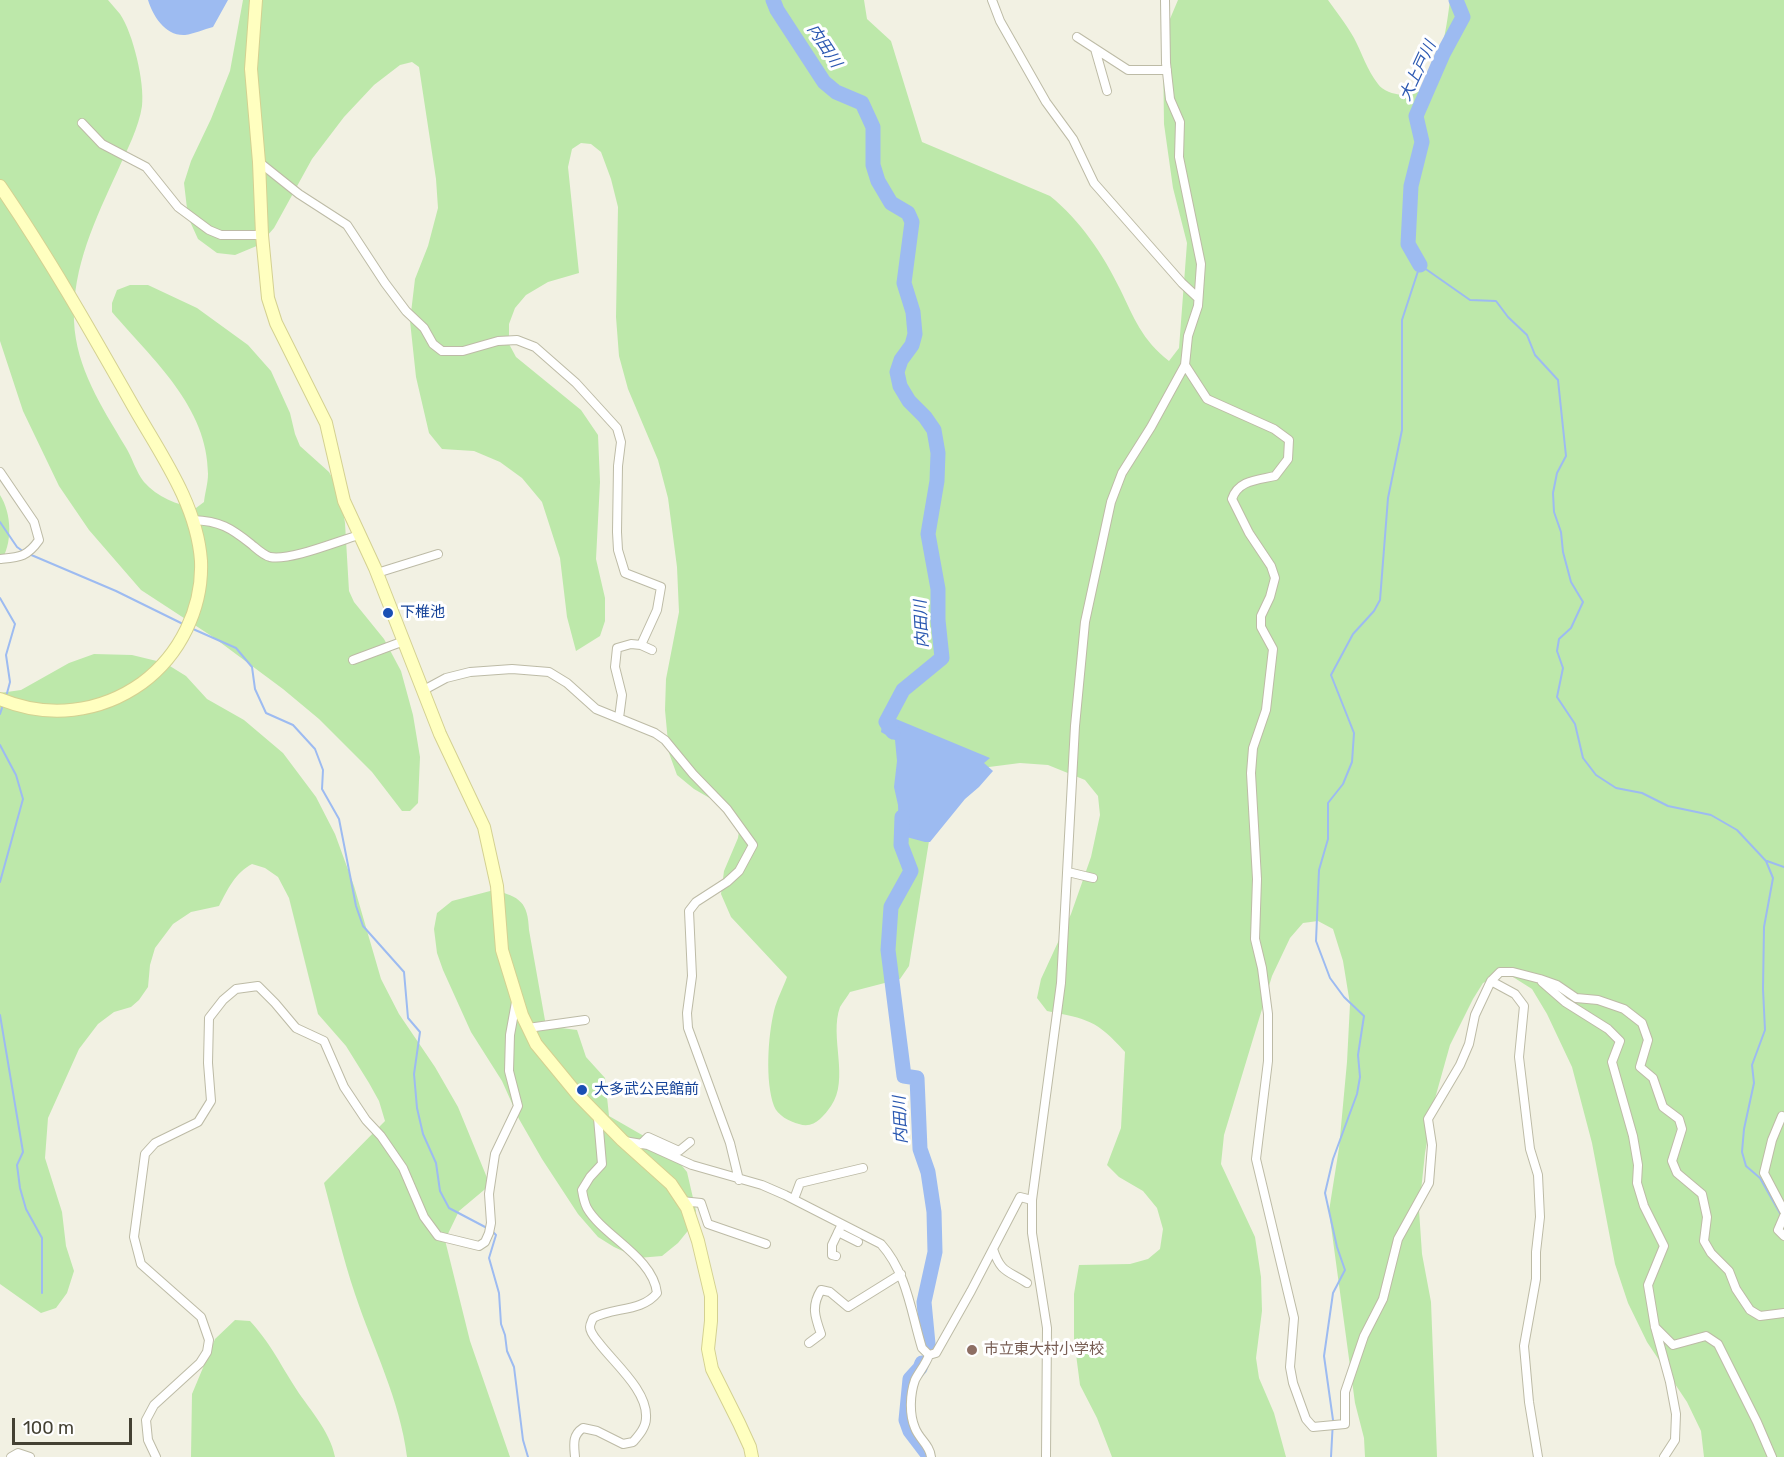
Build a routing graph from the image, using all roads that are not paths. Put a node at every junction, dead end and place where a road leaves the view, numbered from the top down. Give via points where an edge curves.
1 (256, 0) edge
2 (992, 0) edge
3 (1165, 0) edge
4 (1077, 37) dead end
5 (1095, 49) junction
6 (1167, 70) junction
7 (1107, 91) dead end
8 (82, 123) dead end
9 (259, 162) junction
10 (0, 186) edge
11 (262, 235) junction
12 (1197, 297) junction
13 (1185, 364) junction
14 (0, 472) edge
15 (193, 520) junction
16 (359, 535) junction
17 (438, 554) dead end
18 (0, 559) edge
19 (377, 573) junction
20 (404, 641) junction
21 (641, 645) junction
22 (652, 650) dead end
23 (352, 660) dead end
24 (422, 691) junction
25 (0, 699) edge
26 (619, 718) junction
27 (1068, 872) junction
28 (1093, 878) dead end
29 (1540, 979) junction
30 (1491, 981) junction
31 (517, 1001) junction
32 (585, 1020) dead end
33 (528, 1028) junction
34 (1782, 1116) dead end
35 (598, 1118) junction
36 (622, 1140) junction
37 (690, 1142) dead end
38 (641, 1144) junction
39 (864, 1168) dead end
40 (739, 1180) junction
41 (794, 1199) junction
42 (1032, 1200) junction
43 (681, 1201) junction
44 (1784, 1211) edge
45 (1782, 1220) edge
46 (840, 1228) junction
47 (1784, 1236) edge
48 (858, 1242) dead end
49 (766, 1244) dead end
50 (993, 1249) junction
51 (836, 1256) dead end
52 (901, 1274) junction
53 (1027, 1283) dead end
54 (1784, 1313) edge
55 (1655, 1327) junction
56 (809, 1343) dead end
57 (929, 1355) junction
58 (11, 1457) edge
59 (30, 1457) edge
60 (156, 1457) edge
61 (575, 1457) edge
62 (752, 1457) edge
63 (931, 1457) edge
64 (1046, 1457) edge
65 (1538, 1457) edge
66 (1664, 1457) edge
67 (1772, 1457) edge

1 - 9 street via 251,69
2 - 12 street via 1000,21 1046,102 1073,139 1094,183
3 - 6 street
4 - 5 street
5 - 6 street via 1128,70
5 - 7 street
6 - 12 street via 1170,99 1180,122 1179,157 1201,264
8 - 11 street via 102,144 146,167 178,207 209,230 221,235
9 - 11 street
9 - 21 street via 347,225 406,311 442,351 463,351 517,340 535,347 576,383 616,428 621,442 616,499 618,550 625,573 661,587 657,610
10 - 15 street via 86,322 177,483
11 - 16 street via 268,298 276,323 326,423 344,501
12 - 13 street
13 - 27 street via 1122,473 1099,553 1085,622 1078,689
13 - 30 street via 1207,399 1274,429 1289,440 1287,459 1275,476 1245,483 1235,490 1232,500 1275,578 1261,616 1261,627 1273,649 1266,710 1253,748 1251,773 1257,879 1255,939 1268,1014 1268,1061 1256,1159 1293,1318 1293,1383 1306,1419 1313,1426 1345,1424 1345,1392 1364,1336 1383,1299 1398,1239 1429,1183 1432,1145 1428,1119 1460,1065 1469,1044 1474,1015
14 - 18 street via 38,531 39,540 22,556
15 - 16 street via 211,521 233,530 270,557 284,558
15 - 25 street via 201,559 197,601 187,629 151,676 129,692 90,708 41,711
16 - 19 street
17 - 19 street
19 - 20 street
20 - 23 street
20 - 24 street
21 - 22 street
21 - 26 street via 617,648 615,667 622,695
24 - 26 street via 446,678 470,672 549,672 596,709
24 - 31 street via 484,827 497,886 502,950
26 - 40 street via 665,740 727,809 753,845 739,871 689,911 692,976 688,1028 730,1143
27 - 28 street
27 - 42 street via 1062,983
29 - 30 street via 1500,972
29 - 54 street via 1576,998 1624,1009 1642,1023 1648,1040 1640,1067 1653,1078 1663,1107 1679,1119 1682,1129 1672,1161 1677,1173 1702,1194 1707,1217 1704,1241 1729,1271 1750,1310 1760,1316
29 - 55 street via 1620,1041 1612,1062 1633,1136 1637,1183 1664,1246 1648,1285
30 - 65 street via 1515,994 1524,1006 1519,1057 1530,1149 1538,1175 1540,1217 1536,1279 1524,1346
31 - 33 street
31 - 60 street via 510,1035 509,1071 518,1106 495,1154 489,1194 490,1229 485,1242 478,1246 438,1236 424,1217 403,1167 345,1087 324,1041 296,1028 258,986 236,989 223,1000 209,1018 211,1101 198,1122 155,1143 145,1154 134,1237 141,1264 201,1317 210,1340 200,1364 154,1405 146,1419 148,1440
32 - 33 street
33 - 35 street via 536,1044
34 - 44 street via 1764,1173
35 - 36 street
35 - 61 street via 602,1164 582,1190 585,1205 632,1252 656,1282 657,1293 650,1302 603,1312 593,1318 590,1327 611,1359 633,1382 645,1406 646,1419 640,1433 633,1442 623,1444 583,1428 573,1442
36 - 38 street
36 - 43 street via 671,1184
37 - 38 street via 679,1150 648,1137
38 - 40 street
39 - 41 street via 800,1183
40 - 41 street
41 - 46 street
42 - 50 street via 1020,1197
42 - 64 street via 1032,1233 1047,1328
43 - 49 street via 701,1203 708,1224
43 - 62 street via 698,1241 711,1296 708,1349 712,1369
45 - 47 street via 1778,1230
46 - 48 street
46 - 51 street via 831,1249
46 - 52 street via 881,1244
50 - 53 street via 1003,1269
50 - 57 street via 936,1353
52 - 56 street via 848,1307 830,1292 821,1290 814,1310 821,1334
52 - 57 street via 922,1348
55 - 66 street via 1676,1414 1675,1440
55 - 67 street via 1673,1345 1707,1336 1718,1344
57 - 63 street via 916,1380 911,1407 915,1430 931,1450
58 - 59 street via 18,1453

